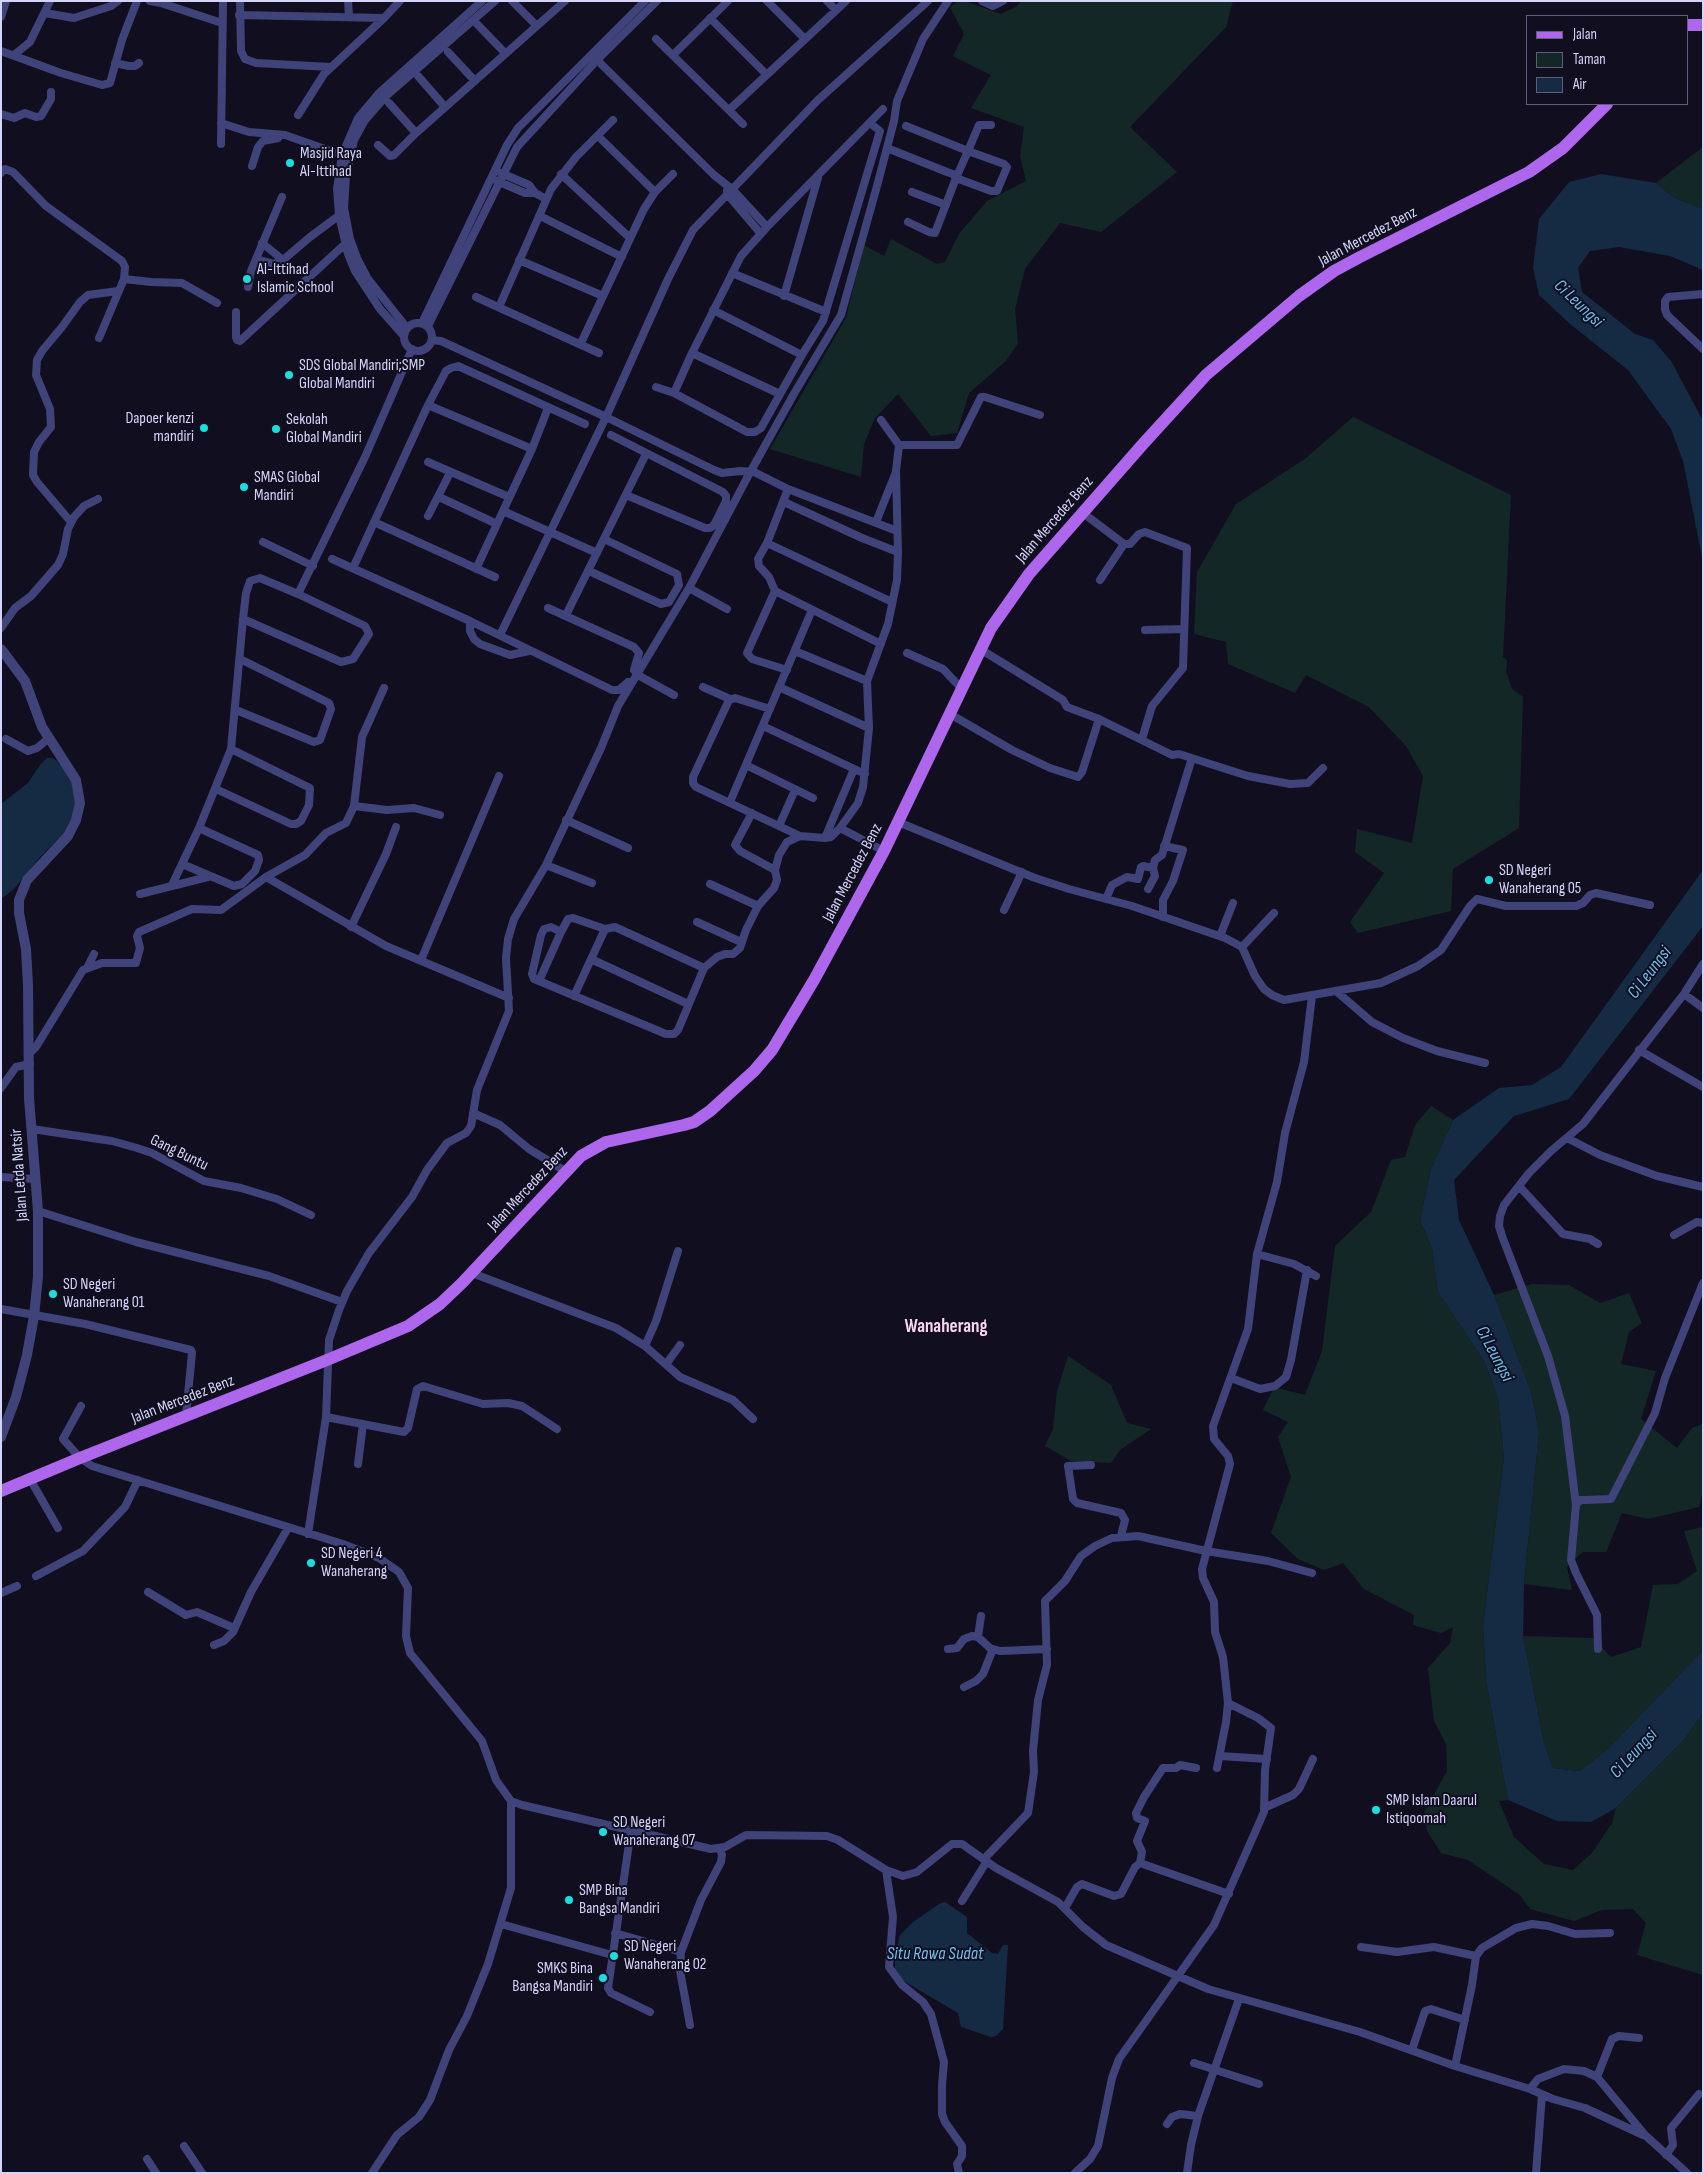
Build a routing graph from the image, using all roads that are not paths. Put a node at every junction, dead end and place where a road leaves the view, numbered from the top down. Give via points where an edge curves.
1 (6, 1) edge
2 (50, 1) edge
3 (118, 1) edge
4 (137, 1) edge
5 (150, 1) edge
6 (223, 1) edge
7 (240, 1) edge
8 (348, 1) edge
9 (495, 1) edge
10 (512, 1) edge
11 (565, 1) edge
12 (645, 1) edge
13 (657, 1) edge
14 (728, 1) edge
15 (766, 1) edge
16 (827, 1) edge
17 (846, 1) edge
18 (928, 1) edge
19 (948, 1) edge
20 (982, 1) edge
21 (1004, 1) edge
22 (396, 3) edge
23 (479, 5) edge
24 (836, 10) junction
25 (45, 13) junction
26 (239, 15) junction
27 (349, 16) junction
28 (1, 17) edge
29 (384, 18) junction
30 (710, 18) junction
31 (222, 23) junction
32 (478, 24) dead end
33 (1689, 25) edge
34 (1703, 25) edge
35 (537, 26) junction
36 (804, 38) junction
37 (656, 39) dead end
38 (1, 51) edge
39 (448, 52) dead end
40 (505, 53) junction
41 (673, 54) junction
42 (14, 55) junction
43 (594, 57) junction
44 (115, 63) junction
45 (139, 63) dead end
46 (331, 67) junction
47 (766, 74) junction
48 (418, 76) dead end
49 (475, 81) junction
50 (51, 92) dead end
51 (389, 103) dead end
52 (1606, 105) edge
53 (445, 107) junction
54 (883, 109) dead end
55 (729, 110) junction
56 (1, 114) edge
57 (298, 115) dead end
58 (614, 120) dead end
59 (221, 123) junction
60 (743, 124) dead end
61 (870, 124) junction
62 (991, 125) dead end
63 (906, 126) dead end
64 (416, 133) junction
65 (598, 136) junction
66 (221, 144) dead end
67 (378, 145) dead end
68 (887, 148) junction
69 (968, 151) junction
70 (341, 158) junction
71 (252, 166) dead end
72 (1, 173) edge
73 (494, 174) junction
74 (504, 174) junction
75 (561, 174) junction
76 (673, 174) dead end
77 (819, 176) junction
78 (956, 178) junction
79 (500, 183) junction
80 (729, 190) junction
81 (655, 192) junction
82 (912, 192) dead end
83 (535, 194) junction
84 (282, 197) dead end
85 (546, 199) junction
86 (946, 205) junction
87 (342, 213) junction
88 (540, 216) junction
89 (908, 222) dead end
90 (767, 227) junction
91 (761, 234) junction
92 (630, 238) junction
93 (262, 243) junction
94 (344, 245) junction
95 (622, 257) junction
96 (256, 259) junction
97 (283, 260) junction
98 (519, 260) junction
99 (732, 273) junction
100 (124, 279) junction
101 (248, 287) dead end
102 (118, 291) junction
103 (1703, 294) edge
104 (603, 296) junction
105 (784, 296) junction
106 (476, 297) dead end
107 (217, 303) dead end
108 (499, 307) junction
109 (713, 310) junction
110 (236, 312) dead end
111 (826, 312) junction
112 (425, 325) junction
113 (406, 332) junction
114 (99, 338) dead end
115 (432, 340) junction
116 (581, 344) junction
117 (412, 349) junction
118 (1703, 349) edge
119 (599, 353) dead end
120 (692, 353) junction
121 (802, 355) junction
122 (656, 387) dead end
123 (674, 394) junction
124 (780, 394) junction
125 (428, 405) junction
126 (548, 408) junction
127 (1040, 415) dead end
128 (606, 417) junction
129 (881, 420) dead end
130 (585, 424) dead end
131 (611, 436) dead end
132 (899, 445) junction
133 (532, 449) junction
134 (646, 454) junction
135 (428, 462) dead end
136 (896, 470) junction
137 (450, 473) junction
138 (788, 489) junction
139 (626, 495) junction
140 (439, 497) junction
141 (509, 497) junction
142 (98, 499) dead end
143 (784, 502) junction
144 (503, 511) junction
145 (1083, 513) junction
146 (428, 516) dead end
147 (71, 522) junction
148 (374, 522) junction
149 (876, 522) junction
150 (497, 524) junction
151 (549, 531) junction
152 (897, 531) junction
153 (604, 539) junction
154 (263, 542) dead end
155 (767, 543) junction
156 (1124, 544) junction
157 (898, 552) junction
158 (597, 553) junction
159 (332, 559) dead end
160 (313, 566) junction
161 (353, 568) junction
162 (476, 568) junction
163 (588, 571) junction
164 (496, 577) dead end
165 (1100, 580) dead end
166 (689, 588) junction
167 (776, 591) junction
168 (298, 594) junction
169 (892, 602) junction
170 (548, 608) dead end
171 (727, 609) dead end
172 (812, 610) junction
173 (566, 615) junction
174 (243, 619) junction
175 (470, 621) junction
176 (1, 628) edge
177 (1184, 629) junction
178 (1145, 630) dead end
179 (500, 635) junction
180 (881, 644) junction
181 (980, 648) junction
182 (1, 650) edge
183 (795, 650) junction
184 (529, 651) junction
185 (907, 654) dead end
186 (240, 659) junction
187 (787, 670) junction
188 (636, 674) junction
189 (867, 681) junction
190 (703, 687) dead end
191 (779, 687) junction
192 (384, 688) dead end
193 (961, 688) junction
194 (674, 695) dead end
195 (730, 699) junction
196 (770, 709) junction
197 (236, 710) junction
198 (950, 714) junction
199 (1099, 719) junction
200 (763, 726) junction
201 (869, 728) junction
202 (6, 738) dead end
203 (49, 738) junction
204 (1142, 738) junction
205 (231, 749) junction
206 (1192, 758) junction
207 (746, 766) junction
208 (1323, 768) dead end
209 (854, 770) junction
210 (865, 774) junction
211 (499, 776) dead end
212 (216, 789) junction
213 (795, 790) junction
214 (814, 798) dead end
215 (730, 802) junction
216 (354, 806) junction
217 (752, 813) junction
218 (440, 815) dead end
219 (566, 820) junction
220 (898, 822) junction
221 (779, 826) junction
222 (396, 827) dead end
223 (199, 828) junction
224 (840, 828) junction
225 (800, 836) junction
226 (826, 838) junction
227 (1164, 846) junction
228 (628, 848) dead end
229 (884, 851) junction
230 (182, 864) junction
231 (546, 865) junction
232 (1153, 868) junction
233 (775, 870) junction
234 (1022, 872) junction
235 (208, 876) junction
236 (266, 877) junction
237 (592, 883) dead end
238 (710, 884) dead end
239 (172, 885) junction
240 (1148, 888) dead end
241 (140, 894) dead end
242 (1106, 899) junction
243 (1233, 903) dead end
244 (1650, 905) dead end
245 (758, 906) junction
246 (1004, 910) dead end
247 (1274, 913) dead end
248 (1163, 917) junction
249 (696, 922) dead end
250 (351, 926) junction
251 (605, 929) junction
252 (561, 932) junction
253 (1220, 936) junction
254 (741, 942) junction
255 (1242, 948) junction
256 (94, 954) dead end
257 (591, 959) junction
258 (421, 960) junction
259 (1703, 964) edge
260 (87, 968) junction
261 (704, 968) junction
262 (539, 981) junction
263 (1336, 991) junction
264 (1684, 994) junction
265 (574, 996) junction
266 (1312, 996) junction
267 (509, 998) junction
268 (688, 1004) junction
269 (1703, 1008) edge
270 (1639, 1050) junction
271 (30, 1053) junction
272 (1484, 1063) dead end
273 (30, 1064) junction
274 (1703, 1086) edge
275 (1, 1088) edge
276 (472, 1113) junction
277 (32, 1130) junction
278 (1567, 1138) junction
279 (565, 1171) junction
280 (1, 1177) edge
281 (36, 1179) junction
282 (1519, 1186) junction
283 (1703, 1187) edge
284 (38, 1211) junction
285 (311, 1216) dead end
286 (1703, 1223) edge
287 (1674, 1235) dead end
288 (1598, 1244) dead end
289 (678, 1251) dead end
290 (1257, 1254) junction
291 (1308, 1270) junction
292 (472, 1273) junction
293 (1316, 1276) dead end
294 (1703, 1283) edge
295 (342, 1302) junction
296 (1, 1310) edge
297 (34, 1316) junction
298 (680, 1345) dead end
299 (645, 1346) junction
300 (327, 1360) junction
301 (667, 1363) junction
302 (1232, 1378) junction
303 (81, 1406) dead end
304 (186, 1416) junction
305 (326, 1417) junction
306 (753, 1419) dead end
307 (362, 1424) junction
308 (557, 1429) dead end
309 (1, 1437) edge
310 (80, 1458) junction
311 (358, 1464) dead end
312 (1091, 1465) dead end
313 (30, 1479) junction
314 (138, 1480) junction
315 (1, 1491) edge
316 (1576, 1504) junction
317 (58, 1528) dead end
318 (288, 1528) junction
319 (308, 1534) junction
320 (1121, 1536) junction
321 (1206, 1551) junction
322 (1312, 1573) dead end
323 (36, 1576) dead end
324 (17, 1586) dead end
325 (148, 1592) dead end
326 (1, 1593) edge
327 (980, 1616) dead end
328 (234, 1628) junction
329 (978, 1637) junction
330 (214, 1645) dead end
331 (1047, 1648) junction
332 (948, 1649) dead end
333 (993, 1649) junction
334 (1598, 1649) dead end
335 (964, 1687) dead end
336 (1228, 1703) junction
337 (1220, 1756) junction
338 (1267, 1759) junction
339 (1313, 1759) dead end
340 (1196, 1768) dead end
341 (1217, 1768) dead end
342 (511, 1801) junction
343 (1264, 1808) junction
344 (631, 1830) junction
345 (720, 1849) junction
346 (985, 1860) junction
347 (1140, 1863) junction
348 (886, 1870) junction
349 (1229, 1894) junction
350 (962, 1901) dead end
351 (1065, 1908) junction
352 (501, 1924) junction
353 (615, 1933) junction
354 (1610, 1934) dead end
355 (1360, 1947) dead end
356 (681, 1952) junction
357 (612, 1955) junction
358 (1476, 1956) junction
359 (1179, 1975) junction
360 (1239, 1999) junction
361 (650, 2012) dead end
362 (1465, 2020) junction
363 (690, 2025) dead end
364 (1639, 2038) dead end
365 (1412, 2050) junction
366 (1194, 2063) dead end
367 (1455, 2066) junction
368 (1214, 2069) junction
369 (1597, 2077) junction
370 (1259, 2084) dead end
371 (1530, 2088) junction
372 (1699, 2094) dead end
373 (1542, 2095) junction
374 (1198, 2116) junction
375 (1167, 2124) dead end
376 (1645, 2135) junction
377 (184, 2146) dead end
378 (1666, 2156) junction
379 (147, 2159) dead end
380 (156, 2173) edge
381 (202, 2173) edge
382 (372, 2173) edge
383 (959, 2173) edge
384 (1075, 2173) edge
385 (1187, 2173) edge
386 (1536, 2173) edge
387 (1687, 2173) edge

1 - 28 street
2 - 25 street
3 - 25 street via 74,18
4 - 44 street
5 - 31 street
6 - 31 street
7 - 26 street
8 - 27 street
9 - 23 street
10 - 35 street
11 - 35 street
12 - 43 street
13 - 43 street
14 - 30 street
15 - 36 street
16 - 24 street
17 - 24 street
18 - 80 street via 818,100
19 - 68 street via 916,54 897,102
20 - 21 street via 993,6
22 - 29 street
23 - 70 street via 374,98 358,118
23 - 87 street via 364,120 354,140 347,168
24 - 36 street
25 - 42 street via 30,42
26 - 27 street
26 - 46 street via 241,51 245,59 256,63
27 - 29 street
29 - 46 street
30 - 41 street
30 - 47 street
31 - 59 street
32 - 40 street
33 - 34 main road
35 - 40 street
36 - 47 street
37 - 41 street
38 - 42 street
39 - 49 street
40 - 49 street
41 - 55 street
42 - 44 street via 102,84 110,83
43 - 73 street via 518,128
43 - 74 street via 527,134
43 - 80 street
44 - 45 street via 129,66
46 - 57 street
47 - 55 street
48 - 53 street
49 - 53 street
50 - 56 street via 49,104 41,116 25,113 14,118
51 - 64 street
52 - 145 main road, Jalan Mercedez Benz via 1563,148 1529,172 1334,271 1299,296 1206,375
53 - 64 street
54 - 61 street
55 - 60 street
58 - 65 street
59 - 66 street
59 - 70 street via 249,132 285,135
61 - 77 street
61 - 111 street via 880,131
62 - 69 street via 979,125
63 - 69 street
64 - 67 street via 392,156
65 - 75 street
65 - 81 street
68 - 78 street
68 - 166 street, bridge via 841,315 746,478
69 - 78 street
69 - 78 street via 1004,164 1007,167 1003,180 997,191 991,191
70 - 71 street via 271,138 258,147
70 - 87 street via 337,189
72 - 100 street via 5,169 13,172 46,206 122,261
73 - 74 street
73 - 79 street
73 - 112 street
74 - 79 street
74 - 83 street via 529,185
75 - 85 street
75 - 92 street
76 - 81 street
77 - 90 street
77 - 105 street
78 - 86 street
79 - 83 street
79 - 112 street
80 - 90 street
80 - 91 street
80 - 128 street via 693,230
81 - 92 street
82 - 86 street
83 - 85 street
84 - 93 street
85 - 88 street
86 - 89 street via 936,233
87 - 94 street
87 - 97 street
87 - 113 street via 357,258
88 - 95 street
88 - 98 street
90 - 91 street
91 - 99 street via 741,256
92 - 95 street
93 - 96 street
93 - 97 street
94 - 110 street via 240,341 236,337
94 - 113 street via 355,271 380,309
95 - 104 street
96 - 97 street via 274,264
96 - 101 street
98 - 104 street
98 - 108 street
99 - 105 street
99 - 109 street
100 - 102 street
100 - 107 street via 182,283
102 - 114 street
102 - 147 street via 88,296 80,302 37,360 36,374 50,409 51,426 34,452 33,475
103 - 118 street via 1668,297 1665,309
104 - 116 street
105 - 111 street
106 - 108 street
108 - 116 street
109 - 120 street
109 - 121 street
111 - 121 street via 819,330
112 - 113 street via 412,324
112 - 115 street via 432,332
113 - 117 street via 406,343
115 - 117 street via 426,349
115 - 128 street via 441,341
116 - 119 street
117 - 160 street
120 - 123 street
120 - 124 street
121 - 124 street
122 - 123 street
123 - 124 street via 747,432 761,428
125 - 126 street via 446,371 458,366
125 - 133 street
125 - 148 street
126 - 130 street
126 - 133 street
127 - 132 street via 981,397 957,445
128 - 138 street via 714,470 722,473 751,472
128 - 151 street
129 - 132 street
131 - 134 street
132 - 136 street
133 - 141 street
134 - 139 street
134 - 139 street via 723,492 726,501 714,525 705,528
135 - 137 street
136 - 149 street
136 - 152 street
137 - 140 street
137 - 141 street
138 - 143 street
138 - 149 street
139 - 153 street
140 - 146 street
140 - 150 street
141 - 144 street
142 - 147 street via 79,510
143 - 155 street
143 - 157 street
144 - 150 street
144 - 151 street
145 - 156 street
145 - 181 main road, Jalan Mercedez Benz via 1014,594
147 - 176 street via 64,554 58,565 31,596 15,608
148 - 161 street
148 - 162 street
149 - 152 street
150 - 162 street
151 - 158 street
151 - 179 street
152 - 157 street
153 - 158 street
153 - 163 street via 677,574 679,584 669,602 661,604
154 - 160 street
155 - 167 street via 758,562
155 - 169 street
156 - 165 street
156 - 177 street via 1130,544 1145,532 1187,548
157 - 169 street
158 - 163 street
159 - 161 street
160 - 168 street
161 - 175 street
162 - 164 street
163 - 173 street
166 - 171 street
166 - 188 street
167 - 172 street
167 - 187 street via 747,653 752,659
168 - 174 street via 260,578 252,579 246,593
168 - 174 street via 365,626 369,634 353,659 341,662
169 - 180 street
170 - 173 street
172 - 180 street
172 - 183 street
173 - 184 street via 639,650 638,661 626,684 619,690 612,690
174 - 186 street
175 - 179 street
175 - 184 street via 470,631 480,644 510,655
177 - 178 street
177 - 204 street via 1183,668 1152,706
179 - 184 street
180 - 189 street
181 - 193 main road, Jalan Mercedez Benz
181 - 199 street via 1063,700 1067,707
182 - 203 street, Jalan Letda Natsir via 25,681 39,721
183 - 187 street
183 - 189 street
185 - 193 street via 943,669
186 - 197 street
186 - 197 street via 329,703 331,709 320,740 314,742
187 - 191 street
188 - 194 street
188 - 219 street
189 - 201 street
190 - 195 street
191 - 196 street
191 - 201 street
192 - 216 street via 362,737
193 - 198 main road, Jalan Mercedez Benz
195 - 196 street
195 - 215 street via 693,780 696,787
196 - 200 street
197 - 205 street
198 - 199 street via 1012,750 1074,777 1080,775
198 - 220 main road, Jalan Mercedez Benz
199 - 204 street
200 - 207 street
200 - 209 street
201 - 210 street
202 - 203 street via 28,751
203 - 271 street, Jalan Letda Natsir via 76,780 80,803 68,836 20,893
204 - 206 street via 1172,755
205 - 212 street
205 - 212 street via 310,788 309,805 301,822 291,824
206 - 208 street via 1248,776 1290,784 1308,784
206 - 227 street
207 - 213 street
207 - 215 street
209 - 210 street
209 - 226 street
210 - 224 street via 862,796
211 - 258 street
212 - 223 street
213 - 214 street
213 - 221 street
215 - 217 street
216 - 218 street via 386,810 414,808
216 - 236 street via 346,823 326,833 298,860
217 - 221 street
217 - 233 street via 736,847
219 - 228 street
219 - 231 street
220 - 229 main road, Jalan Mercedez Benz
220 - 234 street
221 - 225 street
222 - 250 street
223 - 230 street
223 - 235 street via 259,858 255,871 238,886
224 - 226 street
224 - 229 street
225 - 226 street
225 - 233 street via 782,848
227 - 232 street
227 - 248 street via 1183,850 1163,900
229 - 279 main road, Jalan Mercedez Benz via 809,989 778,1040 754,1071 694,1122 606,1142 581,1156
230 - 235 street
230 - 239 street
231 - 237 street
231 - 267 street via 510,929 506,958
232 - 240 street via 1155,876
232 - 242 street via 1143,866 1138,879 1127,877 1116,881
233 - 245 street via 778,876 774,888
234 - 242 street
234 - 246 street
235 - 239 street
236 - 250 street
236 - 260 street via 221,910 192,909 139,932 140,948 136,963 102,963
238 - 245 street
239 - 241 street
242 - 248 street
243 - 253 street
244 - 263 street via 1596,892 1576,906 1506,906 1478,899 1441,950 1424,962 1381,983
245 - 254 street
247 - 255 street
248 - 253 street
249 - 254 street
250 - 258 street via 386,946
251 - 252 street via 573,918 568,919
251 - 257 street
251 - 261 street via 615,927
252 - 262 street
252 - 262 street via 547,927 541,935 532,974
253 - 255 street
254 - 261 street via 737,952 721,955
255 - 266 street via 1267,993 1284,1000
256 - 260 street
257 - 265 street
257 - 268 street
258 - 267 street
259 - 264 street
260 - 271 street
261 - 268 street
262 - 265 street
263 - 266 street
263 - 272 street via 1372,1022 1402,1038
264 - 269 street
264 - 270 street
265 - 268 street via 666,1034 674,1034 678,1030
266 - 290 street via 1304,1062
267 - 276 street via 506,1020 484,1068
270 - 274 street
270 - 278 street via 1583,1124
271 - 273 street, Jalan Letda Natsir
273 - 275 street via 16,1067
273 - 277 street, Jalan Letda Natsir
276 - 279 street via 500,1125 529,1149
276 - 295 street via 469,1129 447,1143 426,1170 412,1197 369,1253
277 - 281 street, Jalan Letda Natsir
277 - 285 street, Gang Buntu via 112,1141 138,1148 204,1181 277,1199
278 - 282 street
278 - 283 street via 1657,1176
279 - 292 main road, Jalan Mercedez Benz
280 - 281 street
281 - 284 street, Jalan Letda Natsir
282 - 288 street via 1563,1234 1590,1239
282 - 316 street via 1504,1206 1499,1226 1558,1386
284 - 295 street via 136,1242 269,1276
284 - 297 street, Jalan Letda Natsir via 38,1277
286 - 287 street via 1697,1222
289 - 299 street
290 - 291 street
290 - 302 street via 1248,1329
291 - 293 street
291 - 302 street via 1286,1377 1275,1386 1260,1389
292 - 299 street via 603,1322
292 - 300 main road, Jalan Mercedez Benz via 419,1319
294 - 316 street via 1665,1378 1655,1413 1611,1500 1580,1500
295 - 300 street via 332,1329
296 - 297 street
297 - 304 street via 85,1324 190,1350
297 - 309 street, Jalan Letda Natsir via 22,1377
298 - 301 street
299 - 301 street
300 - 304 main road, Jalan Mercedez Benz
300 - 305 street
301 - 306 street via 689,1382 732,1400
302 - 321 street via 1212,1431 1230,1464
303 - 310 street via 63,1438
304 - 310 main road, Jalan Mercedez Benz
305 - 307 street
305 - 319 street
307 - 308 street via 406,1431 417,1389 423,1386 483,1404 522,1406
307 - 311 street
310 - 313 main road, Jalan Mercedez Benz
310 - 314 street via 92,1466
312 - 320 street via 1068,1466 1073,1499 1077,1503 1121,1513 1125,1520
313 - 315 main road, Jalan Mercedez Benz
313 - 317 street
314 - 318 street
314 - 323 street via 125,1507 83,1551
316 - 334 street via 1571,1560 1597,1616
318 - 319 street
318 - 328 street
319 - 342 street via 379,1558 399,1572 408,1588 406,1636 410,1653 474,1729 482,1741 496,1780
320 - 321 street via 1149,1538
320 - 331 street via 1104,1541 1081,1556 1065,1581 1046,1599
321 - 322 street via 1268,1561
321 - 336 street via 1202,1574 1214,1602 1215,1632 1223,1657
324 - 326 street
325 - 328 street via 186,1615 197,1612
327 - 329 street
328 - 330 street via 231,1635
329 - 332 street via 968,1637 957,1648
329 - 333 street
331 - 333 street via 1009,1652
331 - 346 street via 1047,1664 1038,1700 1028,1813
333 - 335 street via 983,1674
336 - 337 street
336 - 338 street via 1271,1728
337 - 338 street
337 - 341 street
338 - 343 street
339 - 343 street via 1294,1795
340 - 347 street via 1180,1764 1176,1768 1163,1768 1144,1797 1136,1813 1144,1821 1137,1841 1142,1852
342 - 344 street
342 - 352 street via 511,1888
343 - 349 street
344 - 345 street
344 - 353 street
345 - 348 street via 746,1835 827,1836
345 - 356 street via 720,1862 697,1908
346 - 348 street via 968,1846 957,1844 946,1848 912,1874 897,1875
346 - 350 street
346 - 351 street via 1052,1897
347 - 349 street
347 - 351 street via 1121,1894 1114,1896 1082,1884
348 - 383 street via 893,1917 890,1967 902,1985 923,2002 931,2014 944,2062 942,2114 962,2146 962,2156 957,2164
349 - 359 street via 1214,1925
351 - 359 street via 1106,1945
352 - 357 street
352 - 382 street via 475,1997 449,2050 430,2100 420,2117 397,2135
353 - 356 street
353 - 357 street
354 - 358 street via 1575,1934 1538,1924 1526,1925 1497,1938
355 - 358 street via 1397,1952 1434,1947
356 - 363 street via 680,1971
357 - 361 street via 609,1991
358 - 362 street
359 - 360 street
359 - 384 street via 1119,2059 1098,2146
360 - 365 street via 1360,2032
360 - 368 street
362 - 365 street via 1432,2009 1425,2011
362 - 367 street
364 - 369 street via 1619,2036 1612,2039
365 - 367 street
366 - 368 street
367 - 371 street
368 - 370 street
368 - 374 street
369 - 371 street via 1584,2071 1556,2070 1538,2079
369 - 376 street
371 - 373 street
372 - 378 street via 1671,2128 1673,2145
373 - 376 street via 1585,2108
373 - 386 street
374 - 375 street via 1180,2114
374 - 385 street
376 - 378 street
377 - 381 street
378 - 387 street
379 - 380 street

